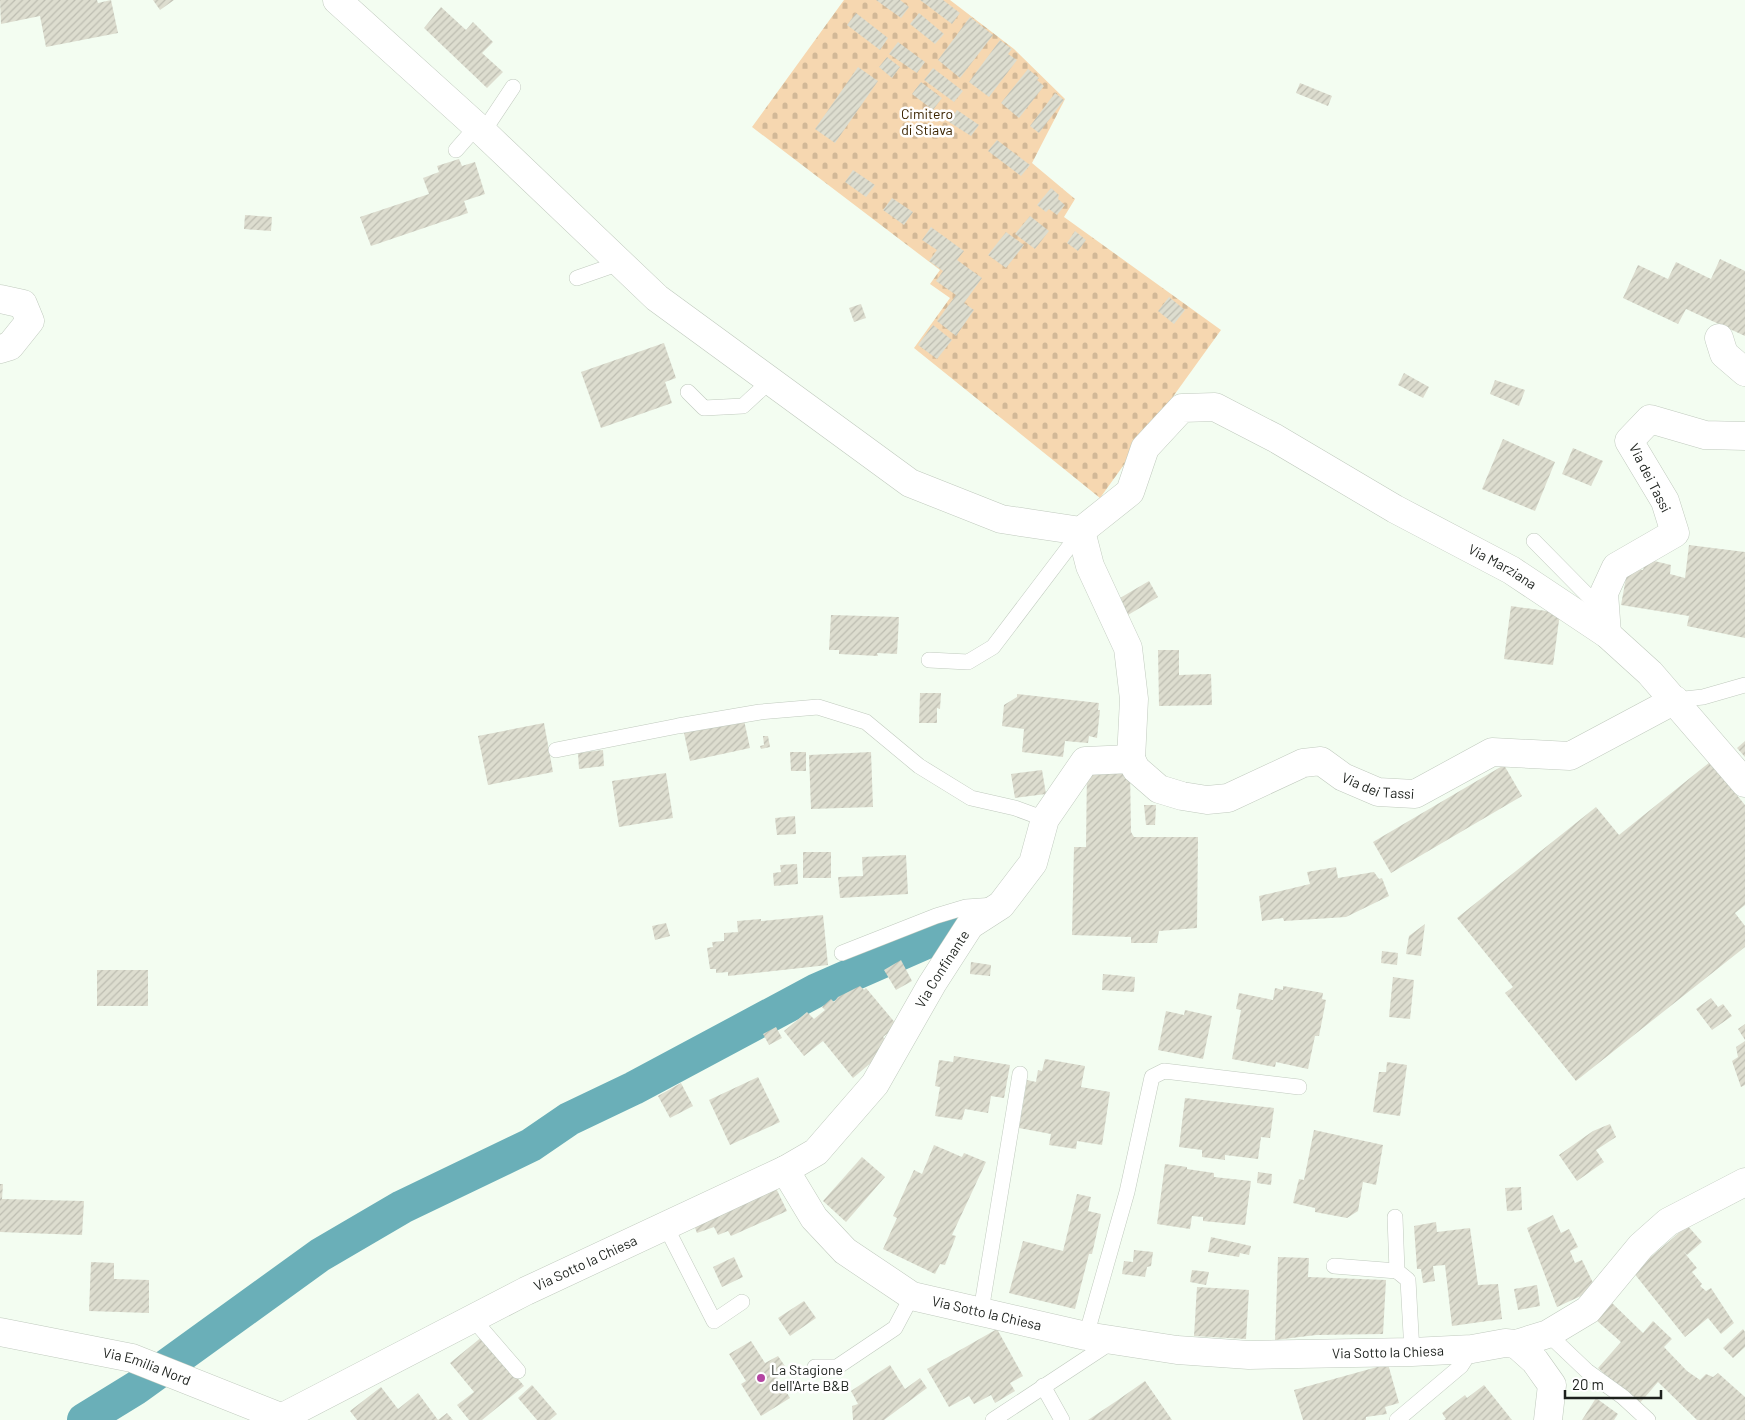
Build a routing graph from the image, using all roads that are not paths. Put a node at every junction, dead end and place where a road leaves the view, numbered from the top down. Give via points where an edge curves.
1 (337, 0) edge
2 (513, 87) dead end
3 (480, 129) junction
4 (456, 150) dead end
5 (620, 263) junction
6 (577, 278) dead end
7 (0, 299) edge
8 (1719, 338) dead end
9 (0, 349) edge
10 (1745, 372) edge
11 (770, 381) junction
12 (688, 392) dead end
13 (1745, 436) edge
14 (1081, 531) junction
15 (1534, 542) dead end
16 (1606, 624) junction
17 (929, 660) dead end
18 (1745, 685) edge
19 (1675, 700) junction
20 (556, 750) dead end
21 (1131, 760) junction
22 (1745, 783) edge
23 (1045, 819) junction
24 (1001, 905) junction
25 (842, 952) dead end
26 (1020, 1074) dead end
27 (1299, 1087) dead end
28 (785, 1170) junction
29 (1745, 1182) edge
30 (1396, 1217) dead end
31 (666, 1227) junction
32 (1334, 1266) dead end
33 (1397, 1271) junction
34 (912, 1296) junction
35 (742, 1302) dead end
36 (981, 1311) junction
37 (473, 1319) junction
38 (0, 1332) edge
39 (1548, 1334) junction
40 (1086, 1336) junction
41 (1114, 1341) junction
42 (1516, 1344) junction
43 (1472, 1349) junction
44 (1412, 1352) junction
45 (815, 1367) dead end
46 (518, 1371) dead end
47 (1043, 1386) junction
48 (283, 1419) edge
49 (993, 1420) edge
50 (1062, 1420) edge
51 (1397, 1420) edge
52 (1548, 1420) edge
53 (1648, 1420) edge

1 - 3 street
2 - 3 lane
3 - 4 lane
3 - 5 street
5 - 6 lane
5 - 11 street via 657,298
7 - 9 street via 22,304 30,321 10,346
8 - 10 street via 1724,354
11 - 12 lane via 743,406 704,408
11 - 14 street via 910,483 1002,519
13 - 16 street, Via dei Tassi via 1705,435 1650,419 1629,441 1665,501 1675,533 1616,567 1604,593
14 - 16 street, Via Marziana via 1130,492 1145,448 1182,408 1215,407 1275,438 1395,510
14 - 17 lane via 993,647 968,662
14 - 21 street via 1090,566 1128,648 1134,699
15 - 16 lane
16 - 19 street, Via Marziana
18 - 19 lane via 1703,697
19 - 21 street, Via dei Tassi via 1570,756 1492,752 1415,794 1378,792 1343,777 1321,761 1303,763 1228,798 1207,800 1159,789
19 - 22 street, Via Marziana
20 - 23 lane via 751,714 818,707 866,722 919,766 971,798
21 - 23 street, Via Confinante via 1085,761
23 - 24 street, Via Confinante via 1033,863
24 - 25 lane via 966,907
24 - 28 street, Via Confinante via 970,925 875,1084 816,1152
26 - 36 lane
27 - 40 lane via 1164,1071 1152,1077 1127,1192
28 - 31 street, Via Sotto la Chiesa
28 - 34 street, Via Sotto la Chiesa via 814,1218 844,1251
29 - 39 street, Via Sotto la Chiesa via 1668,1222 1641,1246 1588,1310
30 - 33 lane
31 - 35 lane via 714,1321
31 - 37 street, Via Sotto la Chiesa
32 - 33 lane
33 - 44 lane via 1408,1280
34 - 36 street, Via Sotto la Chiesa
34 - 45 lane via 895,1328 837,1367
36 - 40 street, Via Sotto la Chiesa
37 - 46 lane
37 - 48 street, Via Sotto la Chiesa
38 - 48 street, Via Emilia Nord via 132,1358
39 - 42 street, Via Sotto la Chiesa
39 - 53 lane via 1587,1371
40 - 41 street, Via Sotto la Chiesa
41 - 44 street, Via Sotto la Chiesa via 1249,1355
41 - 47 lane
42 - 43 street, Via Sotto la Chiesa
42 - 52 street via 1535,1361 1552,1385
43 - 44 street, Via Sotto la Chiesa
43 - 51 lane via 1461,1366
47 - 49 lane
47 - 50 lane

